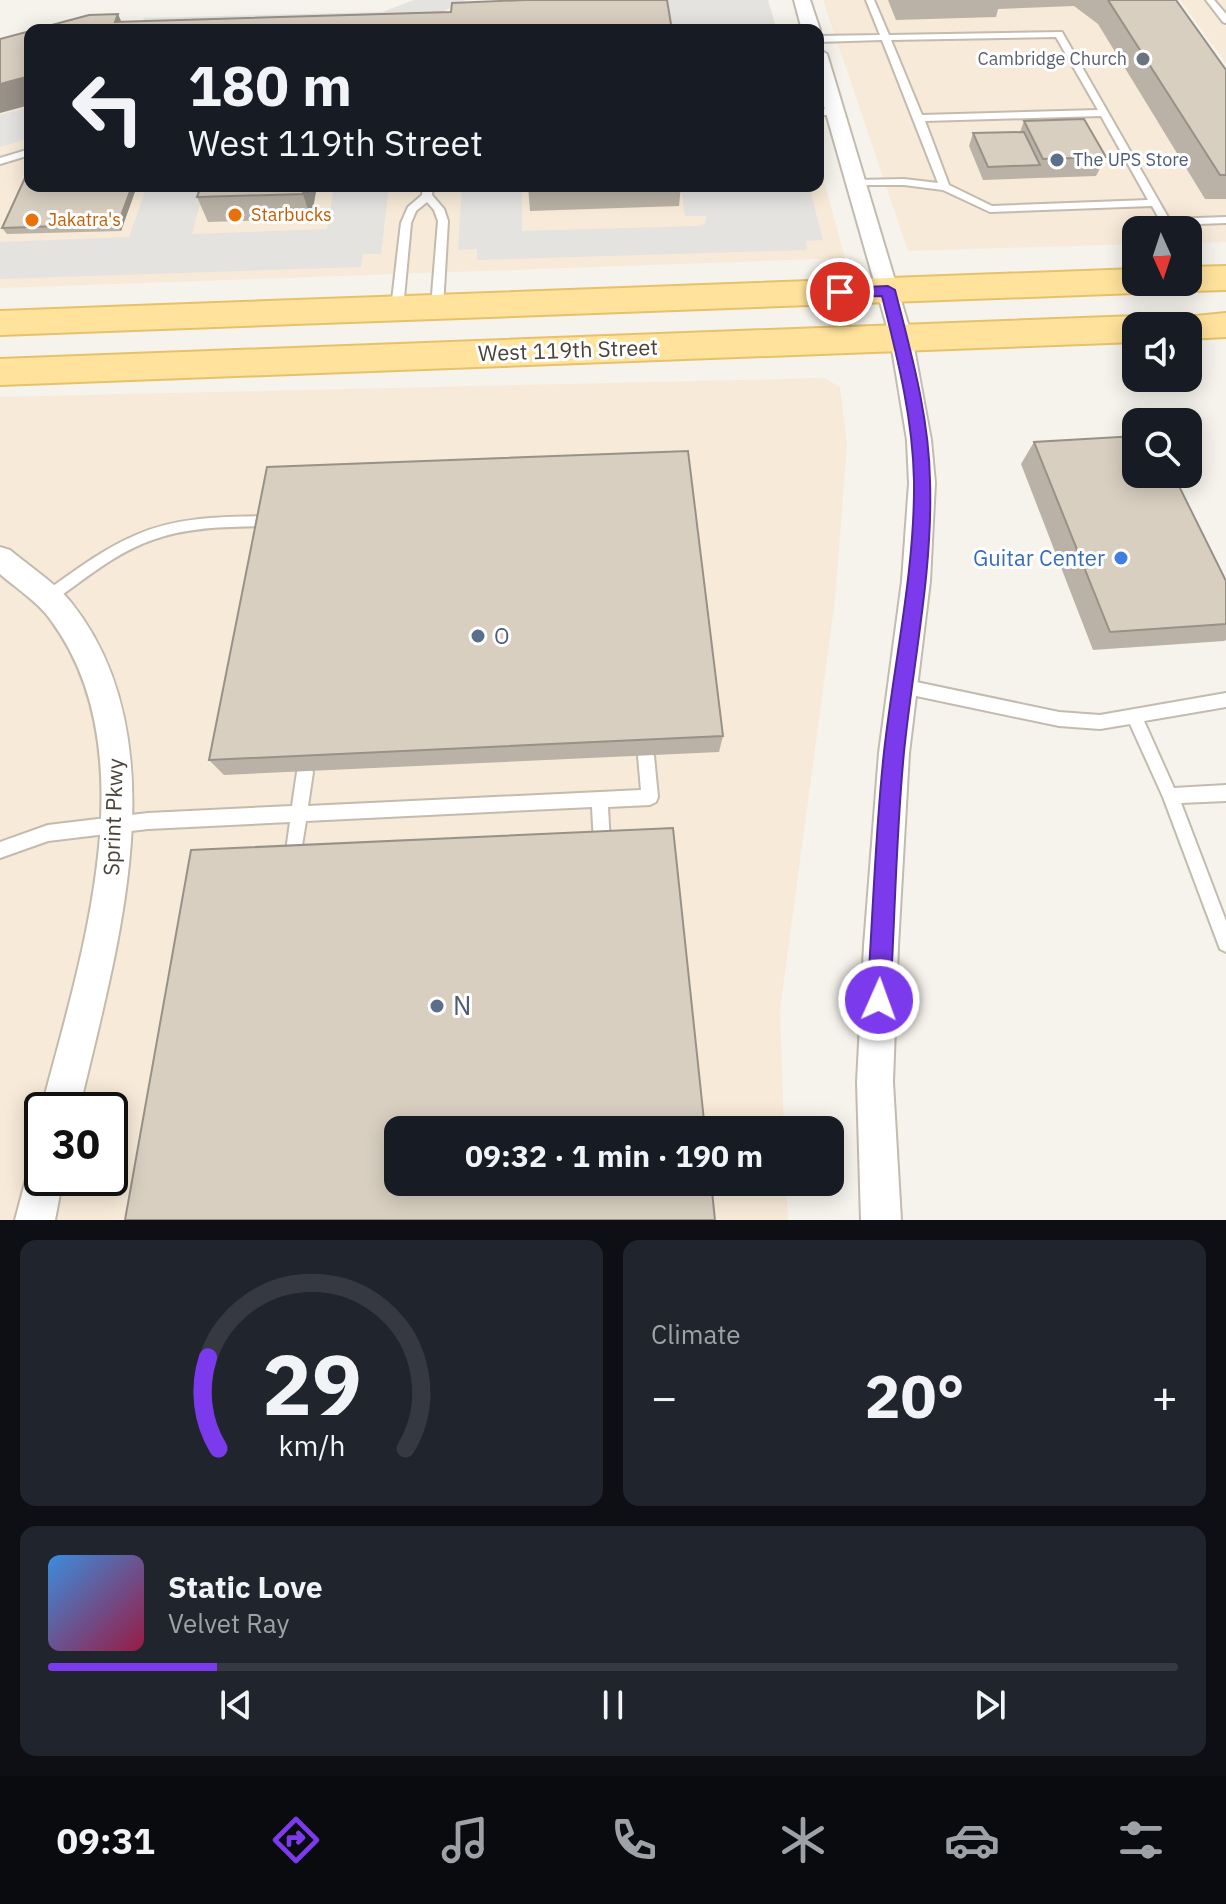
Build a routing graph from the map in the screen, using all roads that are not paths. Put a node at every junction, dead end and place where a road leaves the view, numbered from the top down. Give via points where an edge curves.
1 (802, 0) edge
2 (870, 0) edge
3 (1210, 0) edge
4 (1226, 20) edge
5 (809, 24) edge
6 (885, 37) junction
7 (824, 39) edge
8 (826, 112) edge
9 (1104, 113) junction
10 (919, 118) junction
11 (24, 154) edge
12 (0, 161) edge
13 (856, 183) junction
14 (945, 187) junction
15 (427, 192) edge
16 (429, 192) edge
17 (1156, 203) junction
18 (1162, 216) edge
19 (1226, 220) edge
20 (1202, 222) edge
21 (1122, 282) edge
22 (888, 290) junction
23 (437, 307) junction
24 (397, 309) junction
25 (0, 323) edge
26 (1226, 325) edge
27 (1202, 326) edge
28 (1122, 329) edge
29 (901, 337) junction
30 (0, 372) edge
31 (272, 521) edge
32 (0, 558) edge
33 (50, 596) junction
34 (902, 686) junction
35 (1226, 700) edge
36 (1135, 718) junction
37 (646, 756) edge
38 (305, 772) edge
39 (1226, 793) edge
40 (1170, 796) junction
41 (600, 800) junction
42 (300, 813) junction
43 (116, 823) junction
44 (602, 844) edge
45 (0, 850) edge
46 (293, 858) edge
47 (1226, 943) edge
48 (64, 1092) edge
49 (40, 1196) edge
50 (35, 1220) edge
51 (881, 1220) edge

1 - 5 street
2 - 6 lane
3 - 4 lane
6 - 7 lane
6 - 9 lane via 1059,34
6 - 10 lane
8 - 13 street
9 - 10 lane
9 - 17 lane
10 - 14 lane
11 - 12 lane
13 - 14 lane
13 - 22 street
14 - 17 lane via 990,209
15 - 24 lane via 406,223
16 - 23 lane via 443,221
17 - 18 lane
19 - 20 lane
21 - 22 main road
22 - 23 main road
22 - 29 street
23 - 24 main road
24 - 25 main road
26 - 27 main road
28 - 29 main road, West 119th Street
29 - 30 main road, West 119th Street
29 - 34 street via 922,483
31 - 33 lane via 190,525 154,533 120,548
32 - 33 street, Sprint Pkwy
33 - 43 street, Sprint Pkwy via 83,644 104,694 118,771
34 - 36 lane via 1059,719
34 - 51 street via 888,828 875,1082
35 - 36 lane
36 - 40 lane
37 - 41 lane via 650,797
38 - 42 lane
39 - 40 lane
40 - 47 lane
41 - 42 lane
41 - 44 lane
42 - 43 lane
42 - 46 lane
43 - 45 lane via 48,833
43 - 48 street, Sprint Pkwy via 110,896
49 - 50 street

